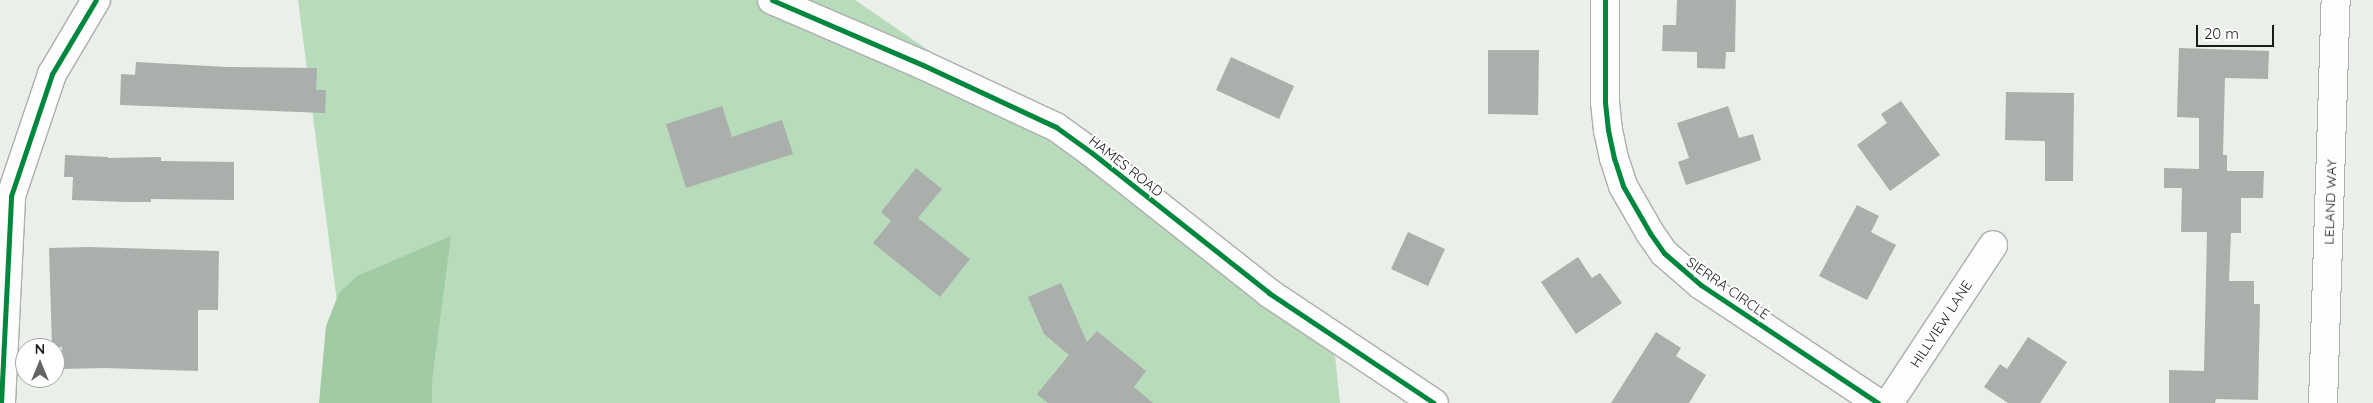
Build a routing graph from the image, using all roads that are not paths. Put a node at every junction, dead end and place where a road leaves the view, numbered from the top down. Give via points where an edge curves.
1 (96, 0) edge
2 (772, 0) edge
3 (1605, 0) edge
4 (2336, 0) edge
5 (1993, 245) dead end
6 (1, 403) edge
7 (1434, 403) edge
8 (1878, 403) edge
9 (1889, 403) edge
10 (2323, 403) edge

1 - 6 street via 52,74 11,196
2 - 7 street, HAMES ROAD via 1056,127 1269,293
3 - 8 street, SIERRA CIRCLE via 1605,102 1612,149 1624,186 1650,234 1669,258 1701,285
4 - 10 street, LELAND WAY
5 - 9 street, HILLVIEW LANE

